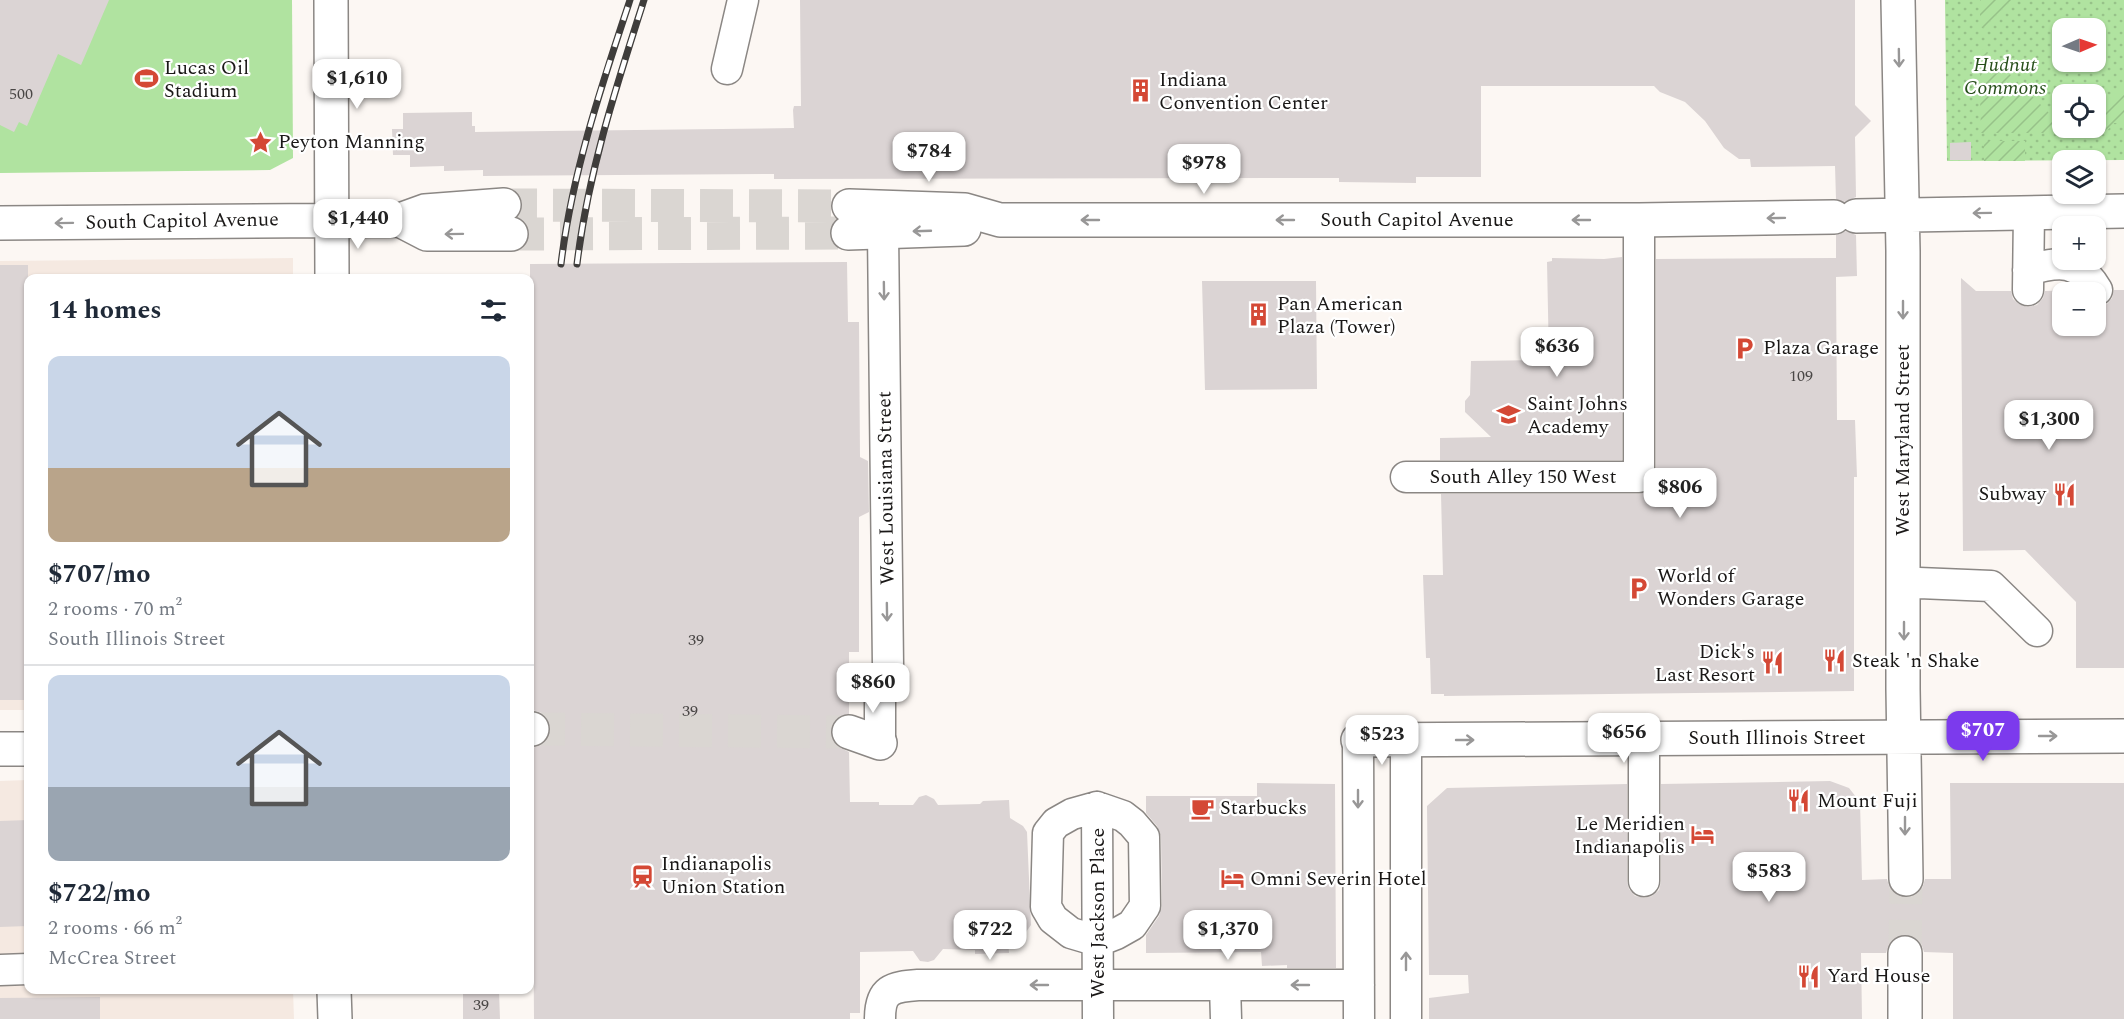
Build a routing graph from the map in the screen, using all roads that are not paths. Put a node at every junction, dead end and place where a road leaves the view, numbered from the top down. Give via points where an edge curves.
1 (331, 0) edge
2 (742, 0) edge
3 (1898, 0) edge
4 (727, 69) dead end
5 (2124, 211) edge
6 (2029, 212) junction
7 (1901, 215) junction
8 (332, 220) junction
9 (507, 220) tunnel mouth
10 (1000, 220) junction
11 (1639, 220) junction
12 (0, 223) edge
13 (883, 232) junction
14 (332, 274) edge
15 (2092, 282) edge
16 (1406, 477) dead end
17 (1904, 585) junction
18 (2037, 631) dead end
19 (849, 732) tunnel mouth
20 (2124, 736) edge
21 (1905, 737) junction
22 (1644, 739) junction
23 (1358, 740) joint
24 (1406, 740) junction
25 (880, 743) joint
26 (0, 749) edge
27 (24, 749) edge
28 (1097, 807) junction
29 (1906, 879) tunnel mouth
30 (1644, 881) dead end
31 (1098, 941) junction
32 (1905, 953) tunnel mouth
33 (24, 969) edge
34 (0, 970) edge
35 (1098, 985) junction
36 (1225, 985) junction
37 (1359, 985) junction
38 (334, 994) edge
39 (335, 1019) edge
40 (880, 1019) edge
41 (1098, 1019) edge
42 (1226, 1019) edge
43 (1359, 1019) edge
44 (1406, 1019) edge
45 (1905, 1019) edge

1 - 8 main road
2 - 4 street
3 -> 7 main road, West Maryland Street
5 - 6 main road, South Capitol Avenue
6 -> 7 main road, South Capitol Avenue
6 - 15 street via 2028,281 2046,265 2062,264 2078,268
7 -> 11 main road, South Capitol Avenue
7 -> 17 main road, West Maryland Street
9 -> 8 main road, South Capitol Avenue via 425,211 400,220
8 -> 12 main road, South Capitol Avenue
8 - 14 main road
11 -> 10 main road, South Capitol Avenue
10 -> 13 main road, South Capitol Avenue via 966,229
10 - 13 main road, South Capitol Avenue via 965,210 849,219
11 - 16 street, South Alley 150 West via 1639,477
13 -> 25 street, West Louisiana Street via 888,666 880,700
17 - 18 street via 1992,586
17 -> 21 main road, West Maryland Street
19 - 25 main road
21 -> 20 main road, South Illinois Street
21 - 22 main road, South Illinois Street
21 -> 29 main road, West Maryland Street
24 -> 22 main road, South Illinois Street
22 - 30 street
23 - 24 main road, South Illinois Street
23 -> 37 street
44 -> 24 street
26 - 27 main road
28 - 31 street, West Jackson Place
28 - 31 street via 1123,816 1144,837 1145,906 1132,925
28 - 31 street via 1072,814 1048,833 1046,907 1053,919 1071,933
31 - 35 street, West Jackson Place
32 - 45 main road
33 - 34 street
35 - 36 street
35 -> 40 street via 902,986 884,995
35 - 41 street, West Jackson Place
37 -> 36 street
36 - 42 street
37 - 43 street
38 - 39 main road

